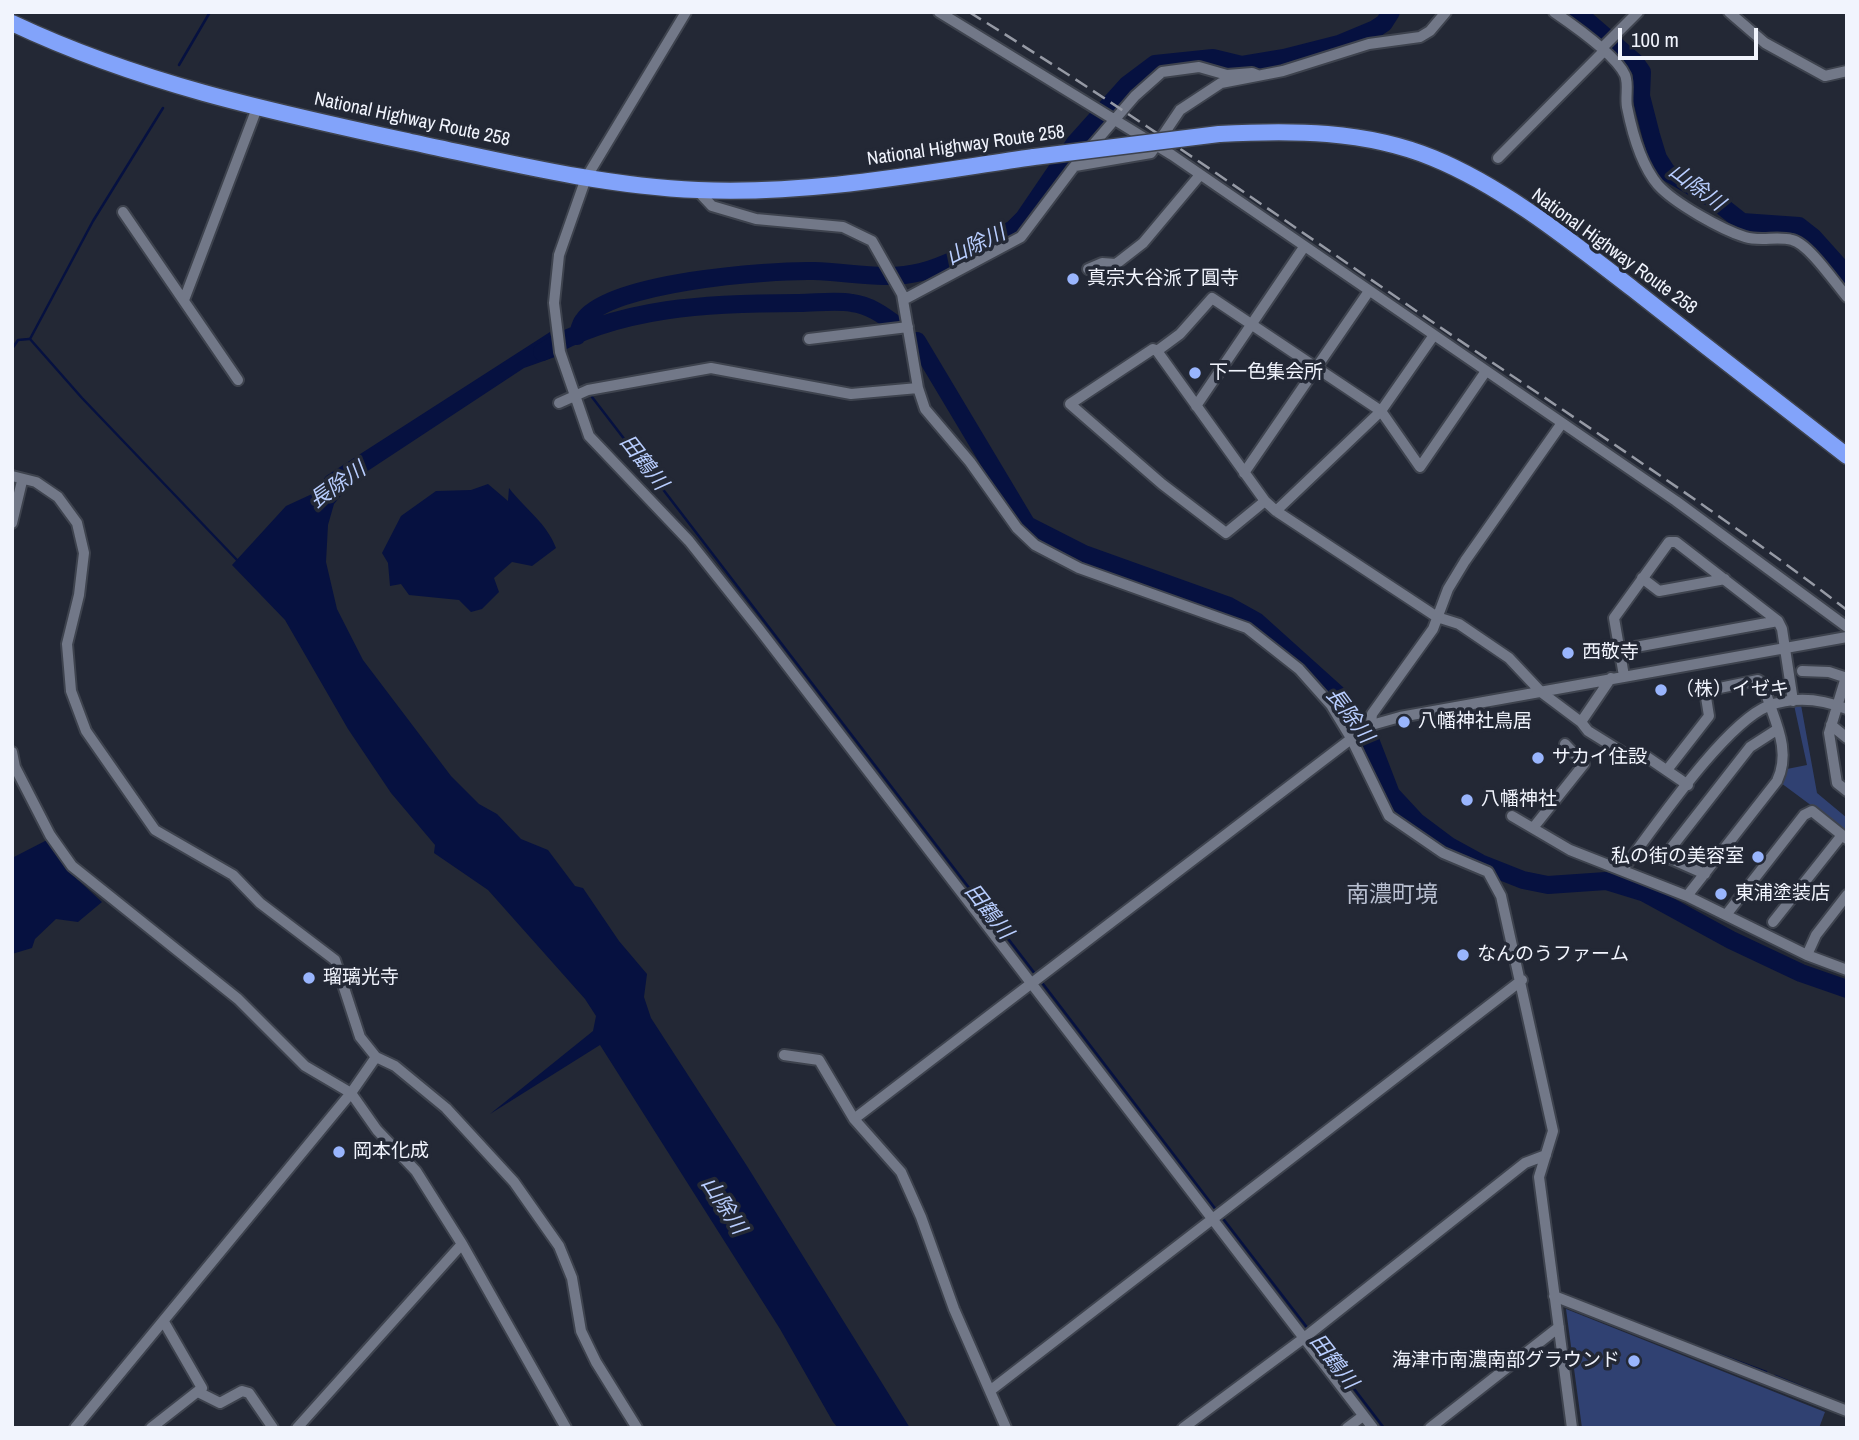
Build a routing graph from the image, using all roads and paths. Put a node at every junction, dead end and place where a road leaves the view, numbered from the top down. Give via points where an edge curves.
1 (686, 12) edge
2 (939, 12) edge
3 (1446, 12) edge
4 (1554, 12) edge
5 (1638, 12) edge
6 (1729, 12) edge
7 (12, 23) edge
8 (1603, 50) junction
9 (1847, 71) edge
10 (1256, 75) junction
11 (257, 108) junction
12 (1108, 114) junction
13 (1156, 146) junction
14 (1498, 158) dead end
15 (1075, 166) junction
16 (1200, 175) junction
17 (586, 178) junction
18 (697, 190) junction
19 (124, 212) dead end
20 (1304, 247) junction
21 (1088, 269) dead end
22 (1369, 292) junction
23 (902, 297) junction
24 (1847, 297) edge
25 (184, 300) junction
26 (1250, 325) junction
27 (908, 327) junction
28 (1434, 335) junction
29 (808, 339) dead end
30 (1157, 351) junction
31 (1317, 369) junction
32 (1486, 372) junction
33 (237, 380) dead end
34 (918, 388) junction
35 (559, 403) dead end
36 (1196, 406) junction
37 (1381, 411) junction
38 (1562, 423) junction
39 (1847, 456) edge
40 (1244, 473) junction
41 (17, 478) edge
42 (1265, 501) junction
43 (1276, 511) junction
44 (12, 523) edge
45 (1642, 578) junction
46 (1725, 579) junction
47 (1437, 617) junction
48 (1778, 621) junction
49 (1847, 627) edge
50 (1847, 637) edge
51 (1784, 647) junction
52 (1619, 650) junction
53 (1802, 671) dead end
54 (1624, 676) junction
55 (1611, 678) junction
56 (1846, 678) edge
57 (1541, 692) junction
58 (1793, 701) junction
59 (1769, 706) junction
60 (1842, 707) edge
61 (1581, 722) junction
62 (1369, 725) junction
63 (1831, 725) junction
64 (1779, 729) junction
65 (1354, 736) junction
66 (1847, 738) edge
67 (1565, 744) dead end
68 (12, 752) edge
69 (14, 769) edge
70 (1667, 770) junction
71 (1688, 785) junction
72 (1847, 791) edge
73 (1512, 816) dead end
74 (1534, 828) junction
75 (1844, 837) edge
76 (1623, 869) junction
77 (1705, 874) junction
78 (1847, 895) edge
79 (1687, 896) junction
80 (1726, 915) junction
81 (1773, 922) dead end
82 (1807, 955) junction
83 (1847, 970) edge
84 (1522, 980) junction
85 (1037, 981) junction
86 (783, 1055) dead end
87 (376, 1056) junction
88 (351, 1093) junction
89 (855, 1119) junction
90 (1546, 1155) junction
91 (1218, 1217) junction
92 (461, 1244) junction
93 (1554, 1296) junction
94 (164, 1322) junction
95 (1559, 1327) junction
96 (1309, 1334) junction
97 (991, 1390) junction
98 (198, 1392) junction
99 (1847, 1412) edge
100 (1363, 1416) junction
101 (75, 1428) edge
102 (151, 1428) edge
103 (273, 1428) edge
104 (297, 1428) edge
105 (566, 1428) edge
106 (637, 1428) edge
107 (1006, 1428) edge
108 (1183, 1428) edge
109 (1347, 1428) edge
110 (1373, 1428) edge
111 (1430, 1428) edge
112 (1572, 1428) edge

1 - 17 street
2 - 12 street
3 - 10 street via 1420,37 1368,44
4 - 8 street
5 - 8 street
6 - 9 street via 1765,43 1825,76
7 - 11 highway, National Highway Route 258 via 166,84
8 - 14 street
8 - 24 street via 1623,71 1626,105 1641,152 1659,186 1745,237 1792,239
10 - 12 street via 1227,75 1199,67 1162,72
10 - 13 street via 1229,81 1180,110
11 - 17 highway, National Highway Route 258
11 - 25 street
12 - 13 street
12 - 15 street
13 - 15 street via 1151,153
13 - 16 street
15 - 23 street via 1021,237
16 - 20 street
16 - 21 street via 1143,243 1116,264
17 - 18 highway, National Highway Route 258
17 - 85 street via 559,255 554,303 560,352 589,436 690,541
18 - 23 street via 712,206 756,219 855,231 872,241
18 - 39 highway, National Highway Route 258, bridge via 834,184 1219,134 1293,130 1392,145 1434,158 1551,226
19 - 25 street
20 - 22 street
20 - 26 street
22 - 28 street
22 - 31 street
23 - 27 street
25 - 33 street
26 - 30 street via 1212,298 1180,334
26 - 31 street
26 - 36 street
27 - 29 street
27 - 34 street
28 - 32 street
28 - 37 street
30 - 36 street
30 - 42 street via 1129,363 1070,404 1226,533
31 - 37 street
31 - 40 street
32 - 37 street via 1420,467
32 - 38 street
34 - 35 street via 851,394 711,368 588,390
34 - 65 street via 925,409 1035,545 1079,568 1247,628 1299,669
36 - 40 street
37 - 43 street
38 - 47 street via 1465,561
38 - 49 street via 1676,500
40 - 42 street
41 - 44 street
41 - 87 street via 37,482 58,498 77,523 84,553 67,644 71,691 86,732 155,830 233,875 260,903 335,960 360,1037
42 - 43 street
43 - 47 street
45 - 46 street via 1659,591
45 - 46 street via 1669,542 1676,542
45 - 52 street via 1614,618
46 - 48 street
47 - 57 street via 1459,624 1509,658
47 - 62 street
48 - 51 street
48 - 52 street
50 - 51 street
51 - 54 street
51 - 58 street
52 - 54 street
53 - 56 street
54 - 55 street
55 - 57 street
55 - 61 street
56 - 60 street
57 - 61 street
57 - 62 street
58 - 59 street
58 - 60 street
59 - 64 street
59 - 70 street via 1758,680 1705,691 1709,716
59 - 71 street via 1737,726
60 - 63 street
61 - 70 street via 1625,754 1644,755
62 - 65 street
63 - 66 street
63 - 72 street via 1837,783
64 - 77 street via 1784,757 1777,781
64 - 77 street via 1750,747 1668,852 1671,859
65 - 84 street via 1389,816 1443,853 1488,872 1500,896
65 - 85 street
67 - 74 street via 1584,764
68 - 69 street
69 - 88 street via 72,866 237,999 305,1066
70 - 71 street
71 - 76 street
73 - 74 street
74 - 76 street via 1570,850
75 - 80 street via 1812,811 1804,814
75 - 81 street
76 - 79 street
77 - 79 street
78 - 82 street via 1816,935
79 - 80 street
80 - 82 street
82 - 83 street
84 - 90 street via 1553,1131
84 - 91 street
85 - 89 street
85 - 91 street
86 - 89 street via 819,1060
87 - 88 street
87 - 106 street via 446,1108 514,1182 552,1235 572,1278 581,1331
88 - 92 street via 377,1130 416,1171
88 - 94 street
89 - 97 street via 901,1172
90 - 93 street via 1539,1177
90 - 96 street via 1525,1163
91 - 96 street
91 - 97 street
92 - 104 street
92 - 105 street
93 - 95 street
93 - 99 street
94 - 98 street via 202,1388
94 - 101 street
95 - 111 street
95 - 112 street
96 - 100 street
96 - 108 street
97 - 107 street
98 - 102 street
98 - 103 street via 220,1403 242,1391 249,1394
100 - 109 street
100 - 110 street

